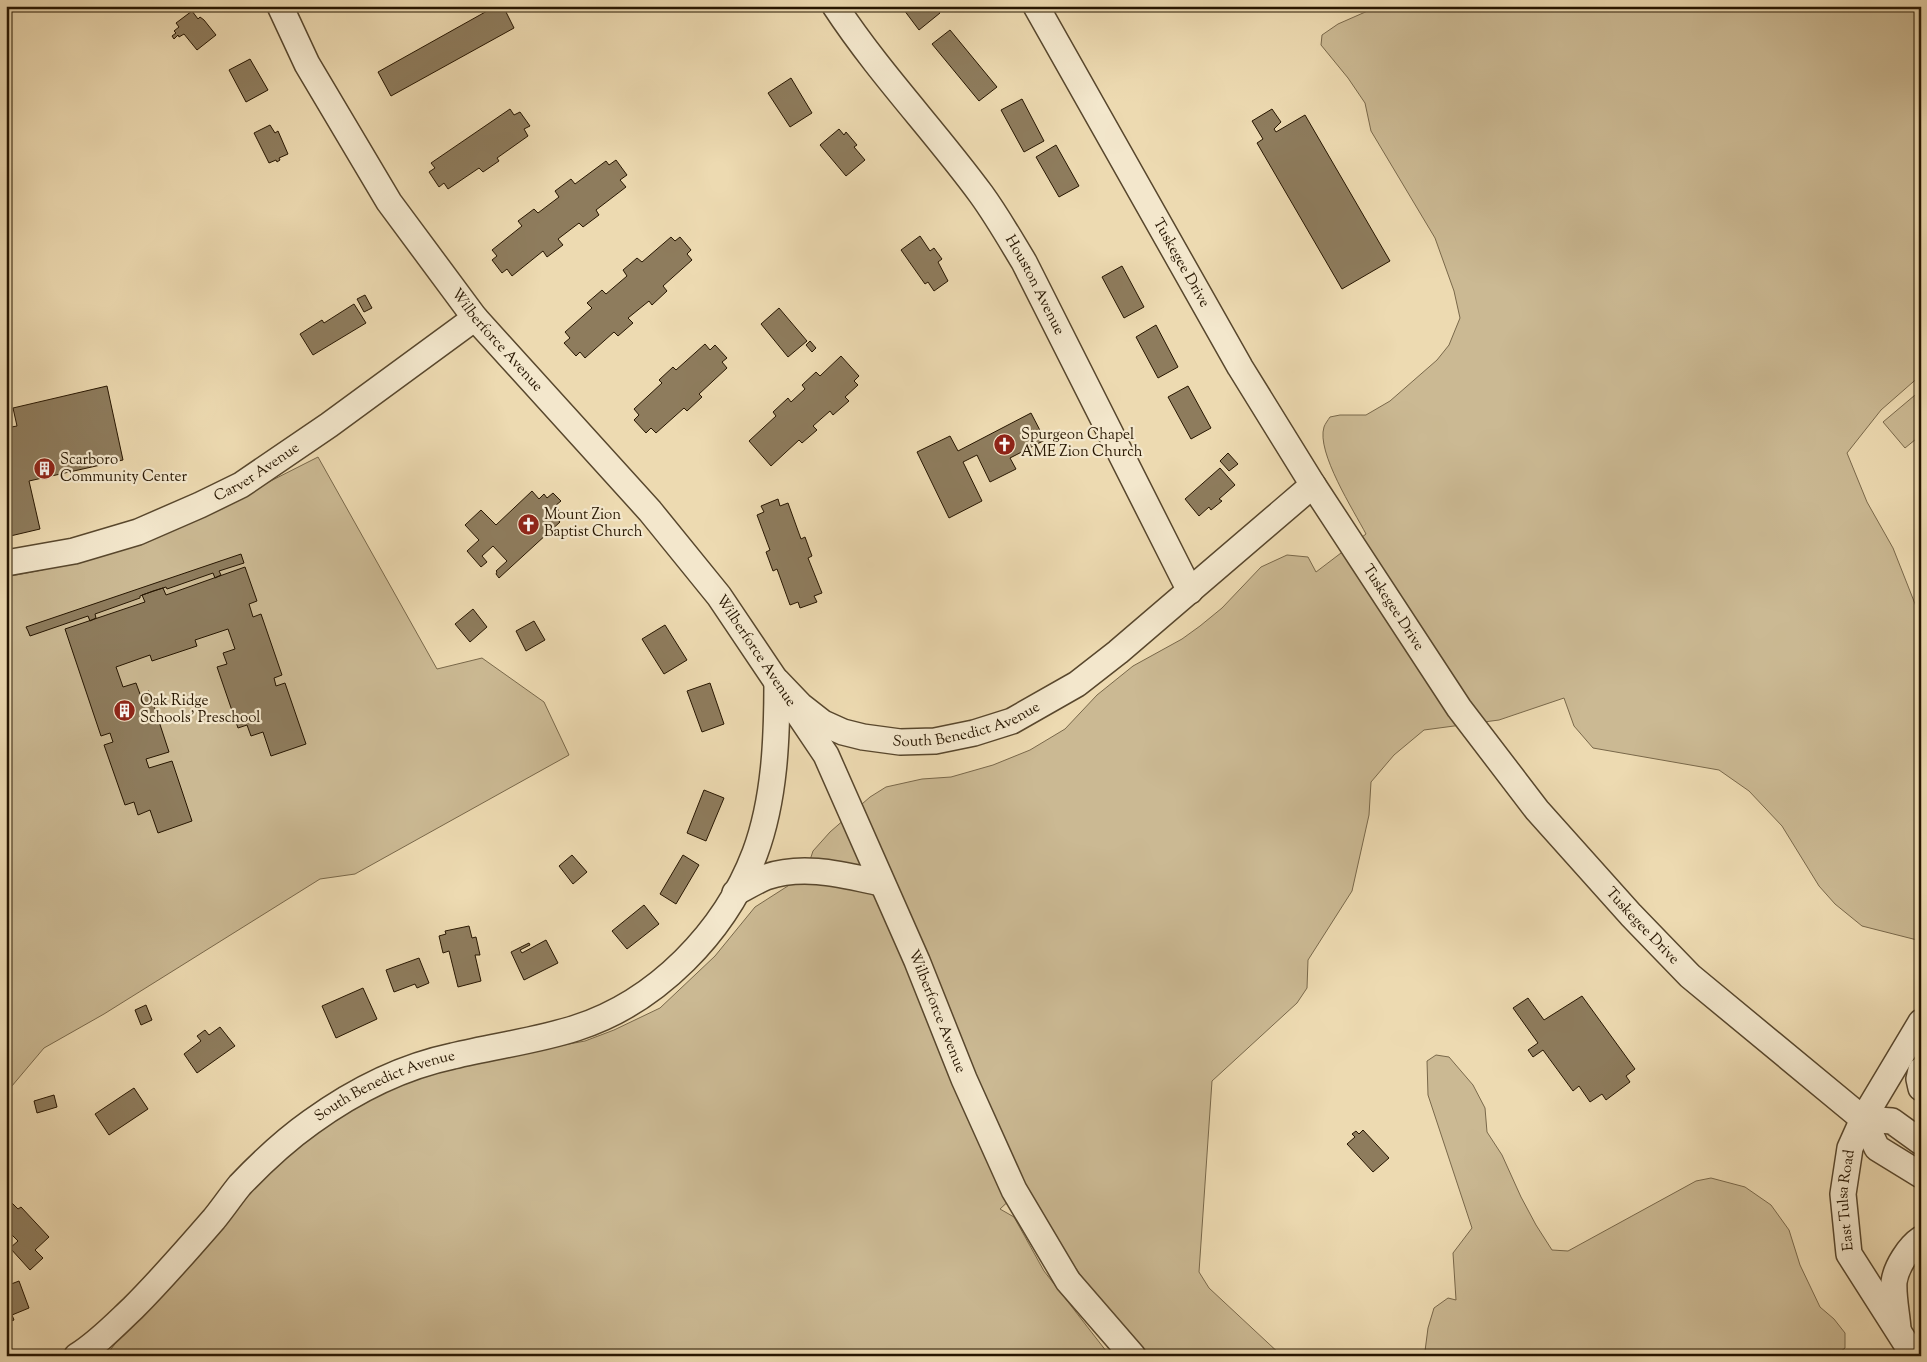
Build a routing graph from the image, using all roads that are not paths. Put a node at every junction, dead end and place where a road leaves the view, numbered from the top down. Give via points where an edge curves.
1 (280, 6) edge
2 (835, 6) edge
3 (1036, 6) edge
4 (475, 318) junction
5 (1312, 485) junction
6 (6, 563) edge
7 (1190, 590) junction
8 (777, 681) junction
9 (881, 883) junction
10 (735, 893) junction
11 (1921, 1022) edge
12 (1921, 1070) edge
13 (1921, 1088) edge
14 (1863, 1119) junction
15 (1921, 1142) edge
16 (1921, 1175) edge
17 (1921, 1238) edge
18 (1899, 1334) junction
19 (77, 1356) edge
20 (1133, 1356) edge
21 (1914, 1356) edge

1 - 4 street, Wilberforce Avenue via 307,64 389,202
2 - 7 street, Houston Avenue via 1001,224 1024,262
3 - 5 street, Tuskegee Drive via 1240,367
4 - 6 street, Carver Avenue via 241,485 138,532 74,551
4 - 8 street, Wilberforce Avenue via 650,511 719,596
5 - 7 street, South Benedict Avenue
5 - 14 street, Tuskegee Drive via 1450,694 1537,810 1690,976
7 - 8 street, South Benedict Avenue via 1077,684 1012,720 974,733 935,741 900,742 843,732 823,723 800,706
8 - 9 street, Wilberforce Avenue via 826,755
8 - 10 street, South Benedict Avenue via 777,742 766,812 755,853
9 - 10 street via 824,871 790,871 765,877
9 - 20 street, Wilberforce Avenue via 1014,1190 1068,1281
10 - 19 street, South Benedict Avenue via 718,921 686,961 624,1007 578,1028 452,1056 385,1078 363,1088 309,1123 240,1186 158,1282 92,1346
11 - 14 street, East Tulsa Road
12 - 13 street
14 - 15 street via 1892,1121
14 - 16 street, Tuskegee Drive via 1876,1148
14 - 18 street, East Tulsa Road via 1850,1148 1843,1194 1849,1254
17 - 18 street via 1904,1257 1894,1281
18 - 21 street, East Tulsa Road

